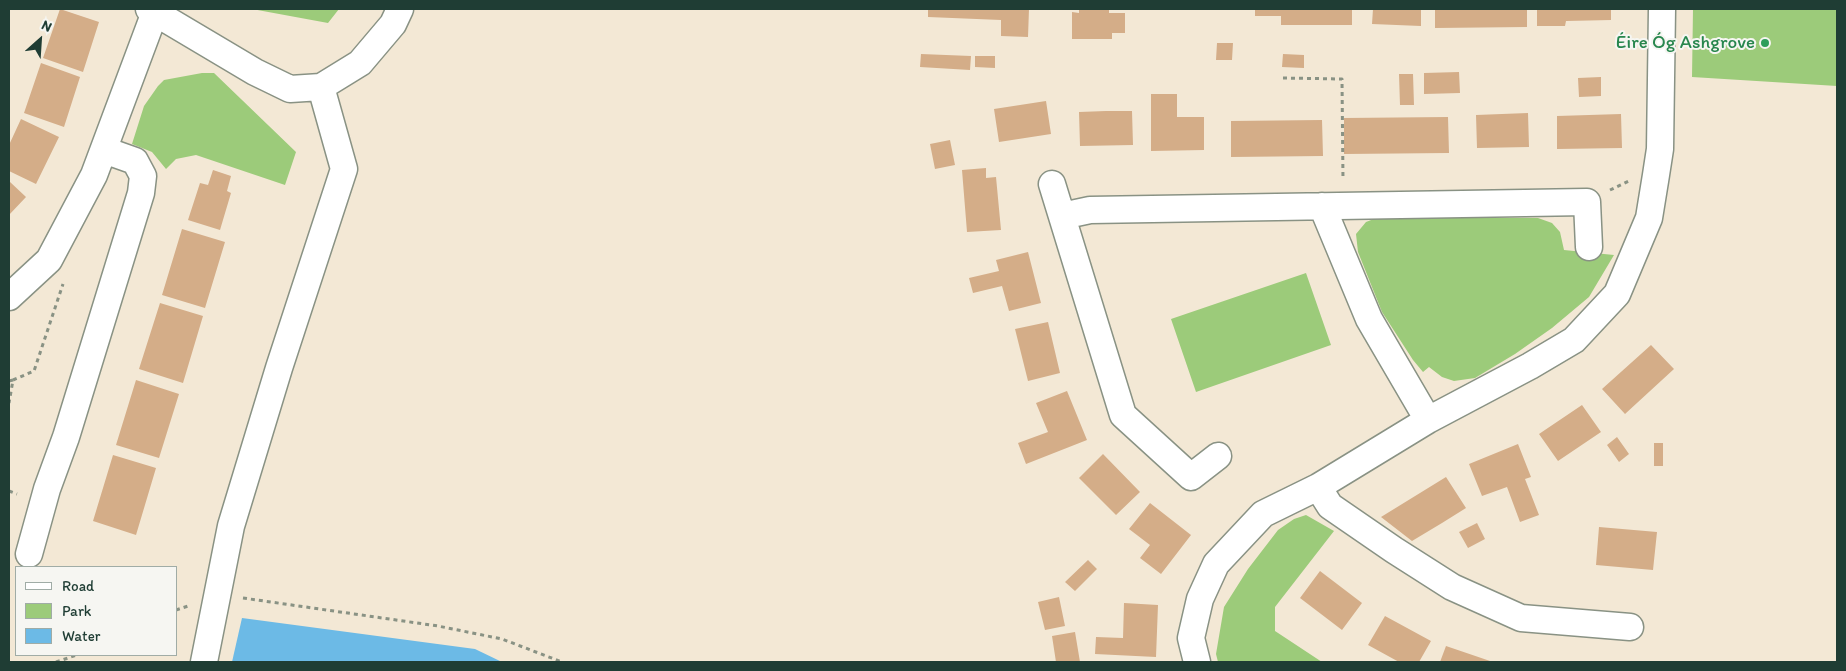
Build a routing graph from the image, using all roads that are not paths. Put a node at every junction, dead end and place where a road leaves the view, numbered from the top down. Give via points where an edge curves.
1 (400, 9) edge
2 (1662, 9) edge
3 (152, 10) edge
4 (321, 87) junction
5 (104, 150) junction
6 (1052, 184) dead end
7 (1332, 206) junction
8 (1062, 216) junction
9 (1589, 247) dead end
10 (9, 296) edge
11 (1428, 420) junction
12 (1218, 456) dead end
13 (1318, 487) junction
14 (29, 554) dead end
15 (1630, 627) dead end
16 (204, 662) edge
17 (1197, 662) edge

1 - 4 street via 393,24 360,63
2 - 11 street via 1660,149 1650,218 1617,294 1574,340
3 - 4 street via 254,72 290,89
3 - 5 street
4 - 16 street via 344,169 231,526
5 - 10 street via 94,176 49,260
5 - 14 street via 135,161 143,176 141,193
6 - 8 street
7 - 8 street via 1090,210
7 - 9 street via 1587,202
7 - 11 street via 1369,319
8 - 12 street via 1123,415 1191,477
11 - 13 street
13 - 15 street via 1330,506 1394,550 1452,587 1520,618
13 - 17 street via 1263,514 1216,564 1200,599 1191,638

